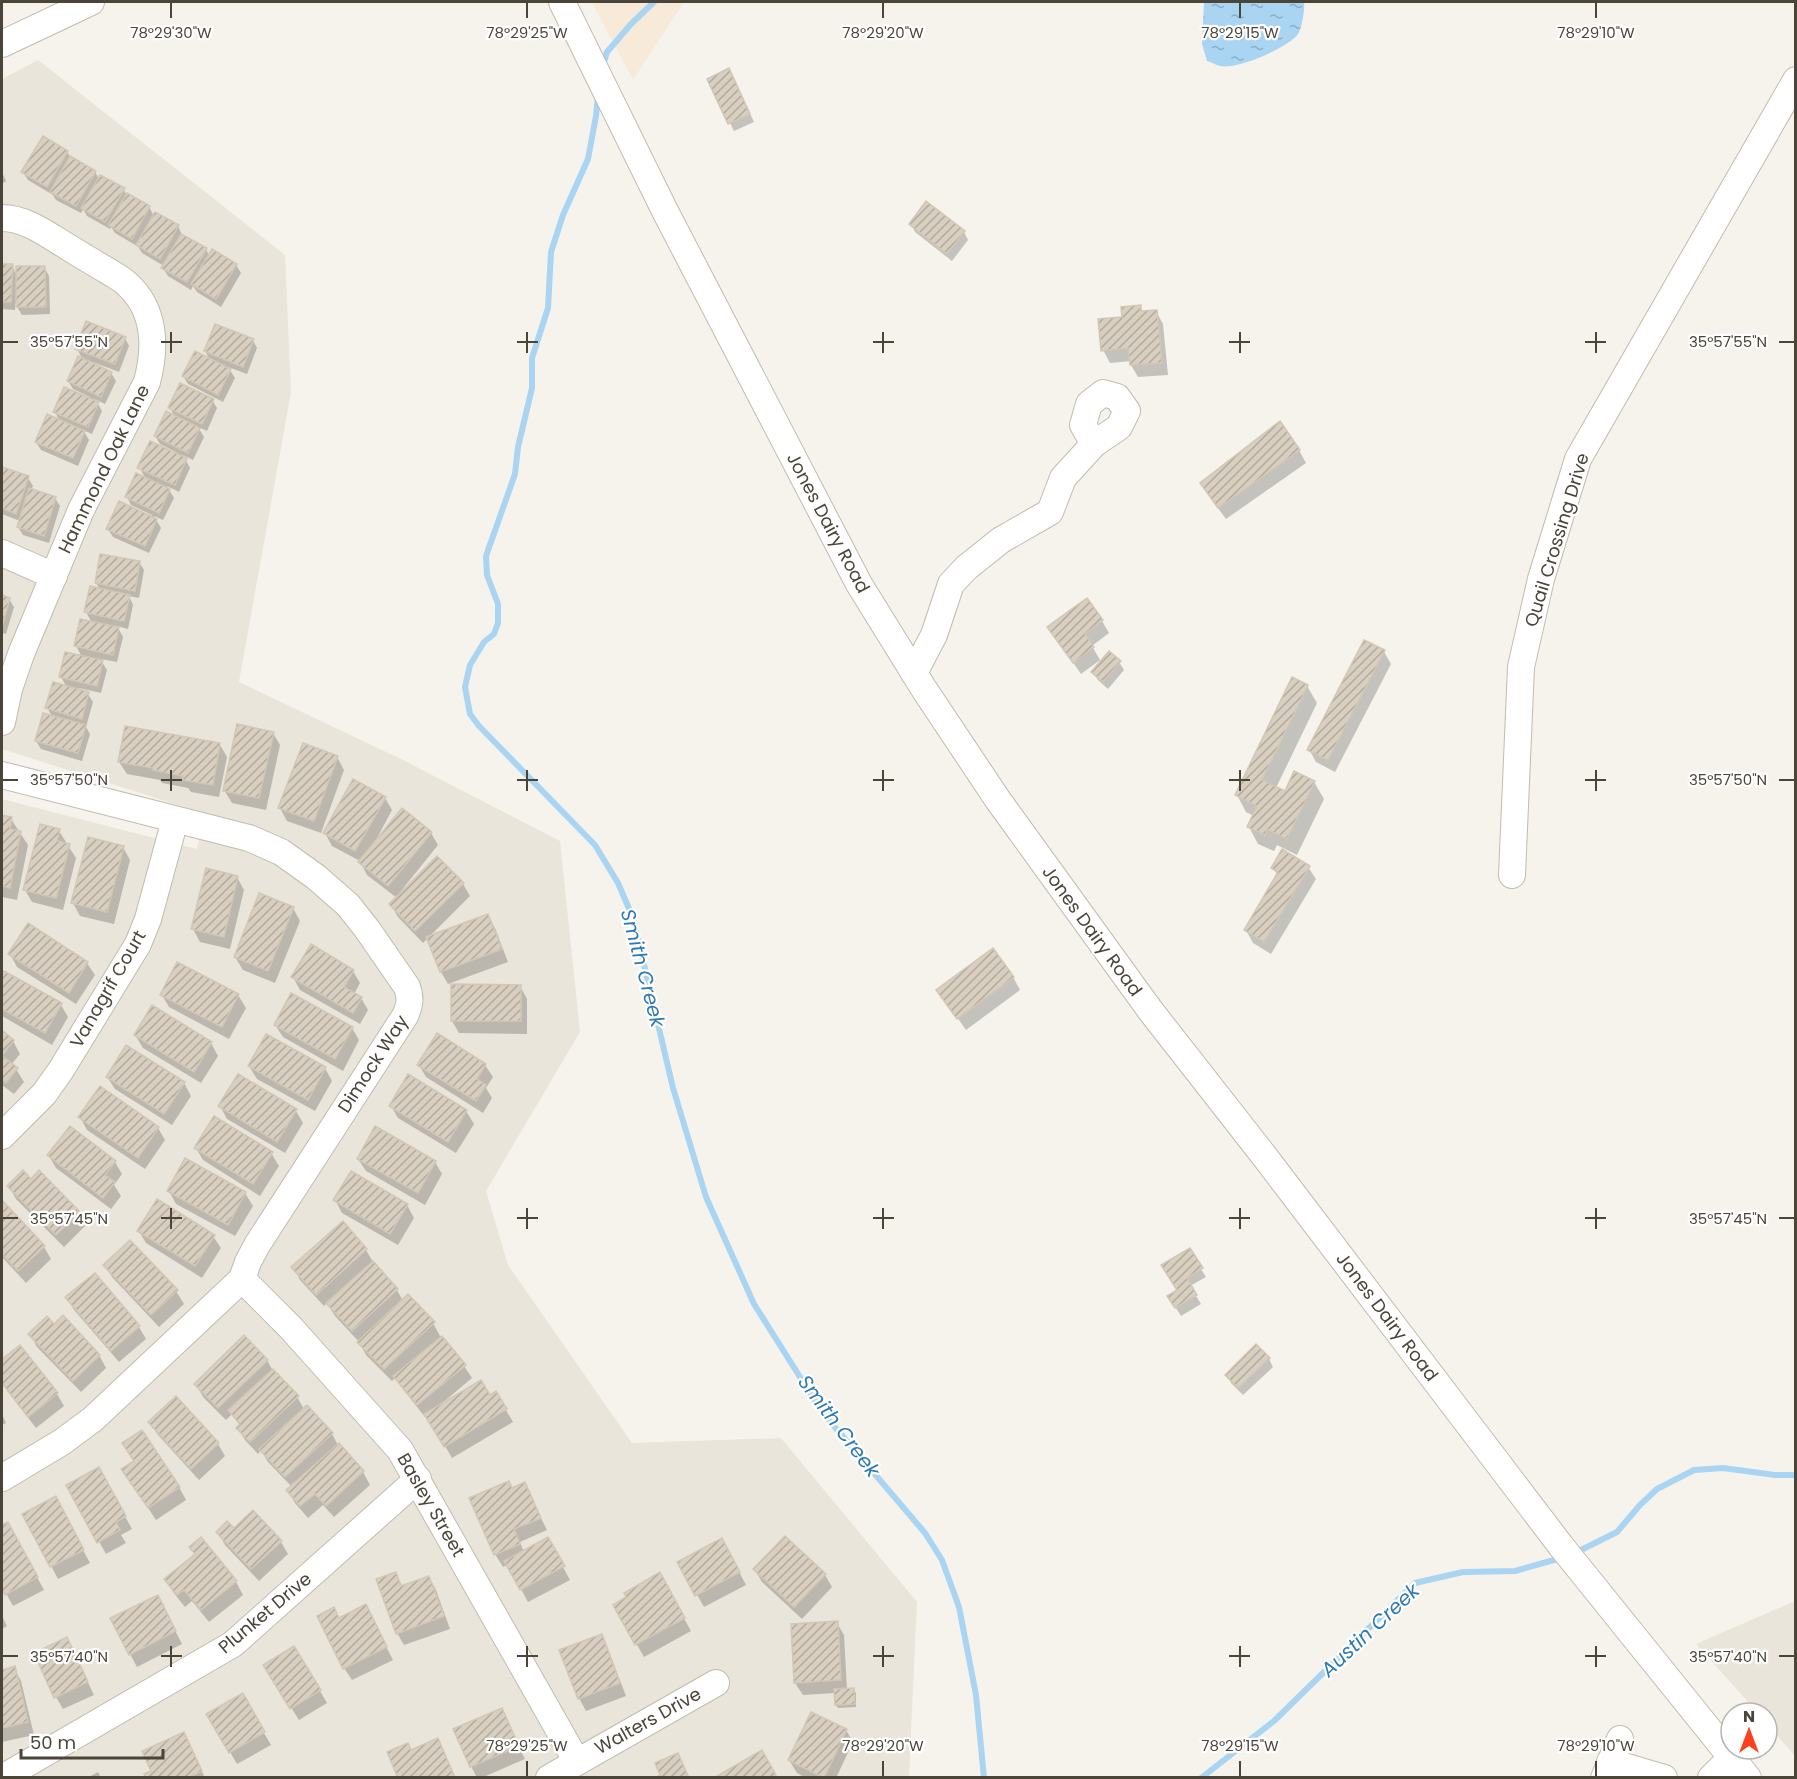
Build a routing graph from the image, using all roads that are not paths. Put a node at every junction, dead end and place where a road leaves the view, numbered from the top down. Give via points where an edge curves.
1 (91, 2) edge
2 (562, 2) edge
3 (2, 44) edge
4 (1796, 80) edge
5 (2, 218) edge
6 (1094, 444) dead end
7 (2, 553) edge
8 (54, 576) junction
9 (914, 673) junction
10 (2, 722) edge
11 (2, 775) edge
12 (175, 820) junction
13 (1512, 875) dead end
14 (2, 1136) edge
15 (242, 1279) junction
16 (2, 1478) edge
17 (418, 1479) junction
18 (716, 1683) dead end
19 (1719, 1741) edge
20 (1611, 1760) edge
21 (1728, 1761) edge
22 (1735, 1761) edge
23 (577, 1762) junction
24 (2, 1778) edge
25 (549, 1778) edge
26 (1664, 1778) edge
27 (1711, 1778) edge
28 (1748, 1778) edge

1 - 3 street
2 - 9 street, Jones Dairy Road via 665,211 860,584
4 - 13 street, Quail Crossing Drive via 1578,459 1541,579 1521,667
5 - 8 street, Hammond Oak Lane via 35,226 127,283 142,303 154,343 147,382 81,510
6 - 9 street via 1063,478 1050,512 1001,540 951,584 934,635
7 - 8 street
8 - 10 street, Hammond Oak Lane via 21,654
9 - 19 street, Jones Dairy Road via 998,800 1150,1010 1561,1546
11 - 12 street, Dimock Way
12 - 14 street, Vanagrif Court via 148,919 134,952 49,1086
12 - 15 street, Dimock Way via 249,838 281,852 316,877 348,905 367,929 410,996 405,1016 257,1245
15 - 16 street, Dimock Way via 93,1419
15 - 17 street, Basley Street via 400,1450
17 - 23 street, Basley Street
17 - 24 street, Plunket Drive via 232,1644
18 - 23 street, Walters Drive
20 - 26 street
21 - 27 street
22 - 28 street, Jones Dairy Road
23 - 25 street, Walters Drive

